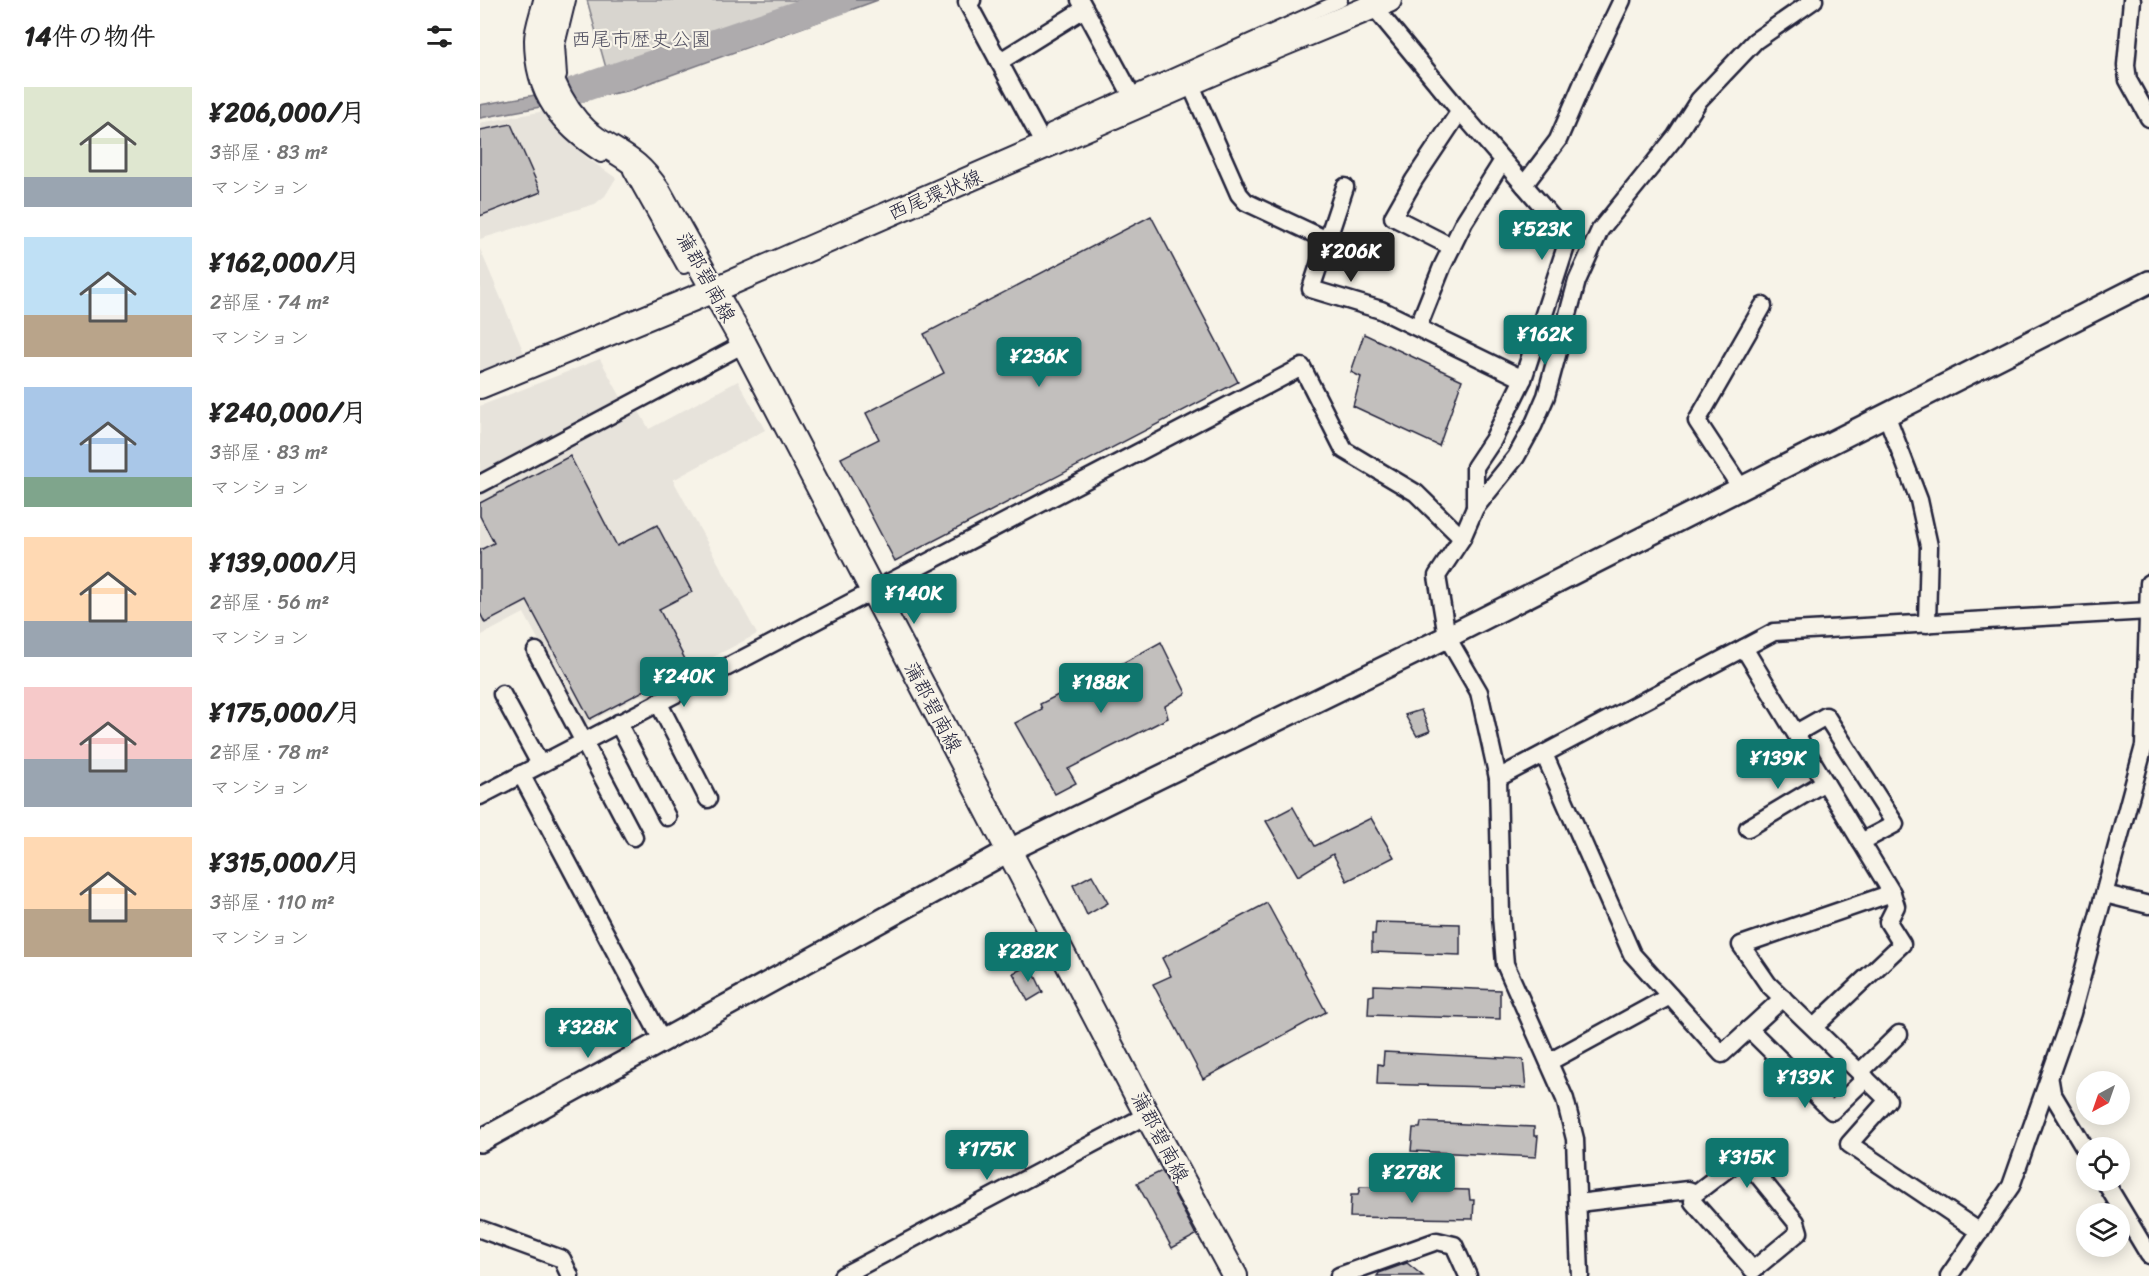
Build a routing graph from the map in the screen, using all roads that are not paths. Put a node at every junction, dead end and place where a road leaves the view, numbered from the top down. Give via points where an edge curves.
1 (540, 0) edge
2 (554, 0) edge
3 (569, 0) edge
4 (972, 0) edge
5 (1341, 0) edge
6 (1622, 0) edge
7 (1814, 0) edge
8 (2132, 0) edge
9 (1382, 3) edge
10 (1082, 4) edge
11 (999, 62) junction
12 (560, 75) dead end
13 (1190, 83) junction
14 (1134, 101) junction
15 (1460, 111) junction
16 (2149, 118) edge
17 (1048, 138) junction
18 (1502, 162) junction
19 (1524, 185) junction
20 (1345, 187) dead end
21 (1327, 240) junction
22 (1452, 247) junction
23 (684, 267) dead end
24 (2149, 282) edge
25 (714, 290) junction
26 (1762, 306) dead end
27 (1418, 327) junction
28 (744, 345) junction
29 (1523, 379) junction
30 (480, 387) edge
31 (1886, 414) junction
32 (480, 484) edge
33 (1741, 488) junction
34 (1475, 508) junction
35 (1462, 538) junction
36 (2149, 583) edge
37 (871, 590) junction
38 (2148, 611) edge
39 (1927, 624) junction
40 (1448, 638) junction
41 (1744, 648) junction
42 (537, 651) dead end
43 (502, 694) dead end
44 (658, 702) junction
45 (618, 723) junction
46 (1796, 733) junction
47 (584, 741) junction
48 (1544, 754) junction
49 (540, 764) junction
50 (521, 774) junction
51 (1498, 778) junction
52 (1825, 782) junction
53 (480, 796) edge
54 (708, 799) dead end
55 (667, 817) dead end
56 (1748, 828) dead end
57 (634, 837) dead end
58 (1861, 842) junction
59 (1008, 851) junction
60 (1892, 893) junction
61 (2105, 894) junction
62 (2149, 905) edge
63 (1670, 996) junction
64 (1783, 998) junction
65 (1814, 1027) junction
66 (1749, 1029) junction
67 (1899, 1034) dead end
68 (662, 1040) junction
69 (1550, 1062) junction
70 (1863, 1075) junction
71 (2050, 1081) junction
72 (1147, 1115) junction
73 (2078, 1137) edge
74 (480, 1142) edge
75 (2111, 1191) edge
76 (1694, 1192) junction
77 (1578, 1203) junction
78 (480, 1228) edge
79 (1980, 1232) junction
80 (2149, 1255) edge
81 (1575, 1275) edge
82 (570, 1276) edge
83 (842, 1276) edge
84 (1235, 1276) edge
85 (1339, 1276) edge
86 (1468, 1276) edge
87 (1949, 1276) edge

1 - 23 street via 531,39 535,78 544,101 577,141 631,171
2 - 25 main road, 蒲郡碧南線 via 544,42 546,64 569,110 588,133 644,169
3 - 12 street via 558,45
4 - 11 street via 967,2
5 - 14 street
6 - 19 street via 1558,140
7 - 34 street via 1755,41 1699,100 1676,136 1600,230 1577,281 1546,396 1533,426 1516,457
8 - 16 street via 2128,80
9 - 13 main road, 西尾環状線
9 - 15 street
10 - 11 street
10 - 14 street
11 - 17 street
13 - 14 main road, 西尾環状線
13 - 21 street via 1239,194 1246,202
14 - 17 main road, 西尾環状線
15 - 18 street
15 - 22 street via 1394,217
17 - 25 main road, 西尾環状線
18 - 19 street
18 - 22 street
19 - 29 street via 1569,237
20 - 21 street
21 - 27 street via 1311,289 1381,310
22 - 27 street
24 - 31 street
25 - 28 main road, 蒲郡碧南線
25 - 30 main road, 西尾環状線
26 - 33 street via 1697,421
27 - 29 street
28 - 32 street
28 - 37 main road, 蒲郡碧南線
29 - 34 street via 1475,467
31 - 33 street
31 - 39 street via 1919,500 1929,546
33 - 40 street
34 - 35 street
35 - 37 street via 1416,493 1344,450 1302,367
35 - 40 street via 1437,576
36 - 38 street
37 - 44 street
37 - 59 main road, 蒲郡碧南線
38 - 39 street
38 - 61 street via 2144,746
39 - 41 street via 1774,632
40 - 51 street via 1479,692
40 - 59 street
41 - 46 street
41 - 48 street
42 - 47 street
43 - 49 street
44 - 45 street
44 - 54 street
45 - 47 street
45 - 55 street
46 - 52 street
46 - 58 street via 1826,716 1894,824
47 - 49 street
47 - 57 street
48 - 51 street
48 - 63 street via 1632,954
49 - 50 street
50 - 53 street
50 - 68 street
51 - 69 street via 1505,964
52 - 56 street
52 - 58 street
58 - 60 street
59 - 68 street
59 - 72 main road, 蒲郡碧南線
60 - 64 street via 1741,945 1768,984
60 - 65 street via 1896,906 1888,922 1902,944
61 - 62 street
61 - 71 street
63 - 66 street via 1722,1054
63 - 69 street
64 - 65 street
64 - 66 street
65 - 70 street
66 - 70 street via 1832,1111
67 - 70 street
68 - 74 street
69 - 77 street via 1575,1139
70 - 79 street via 1888,1100 1849,1144
71 - 73 street via 2052,1092
71 - 79 street via 2011,1186
72 - 83 street
72 - 84 main road, 蒲郡碧南線
75 - 80 street
76 - 76 street via 1738,1161 1748,1163 1796,1222 1799,1232 1753,1270 1693,1202
76 - 77 street
77 - 81 street
78 - 82 street via 562,1259
79 - 87 street
85 - 86 street via 1437,1241 1454,1245

